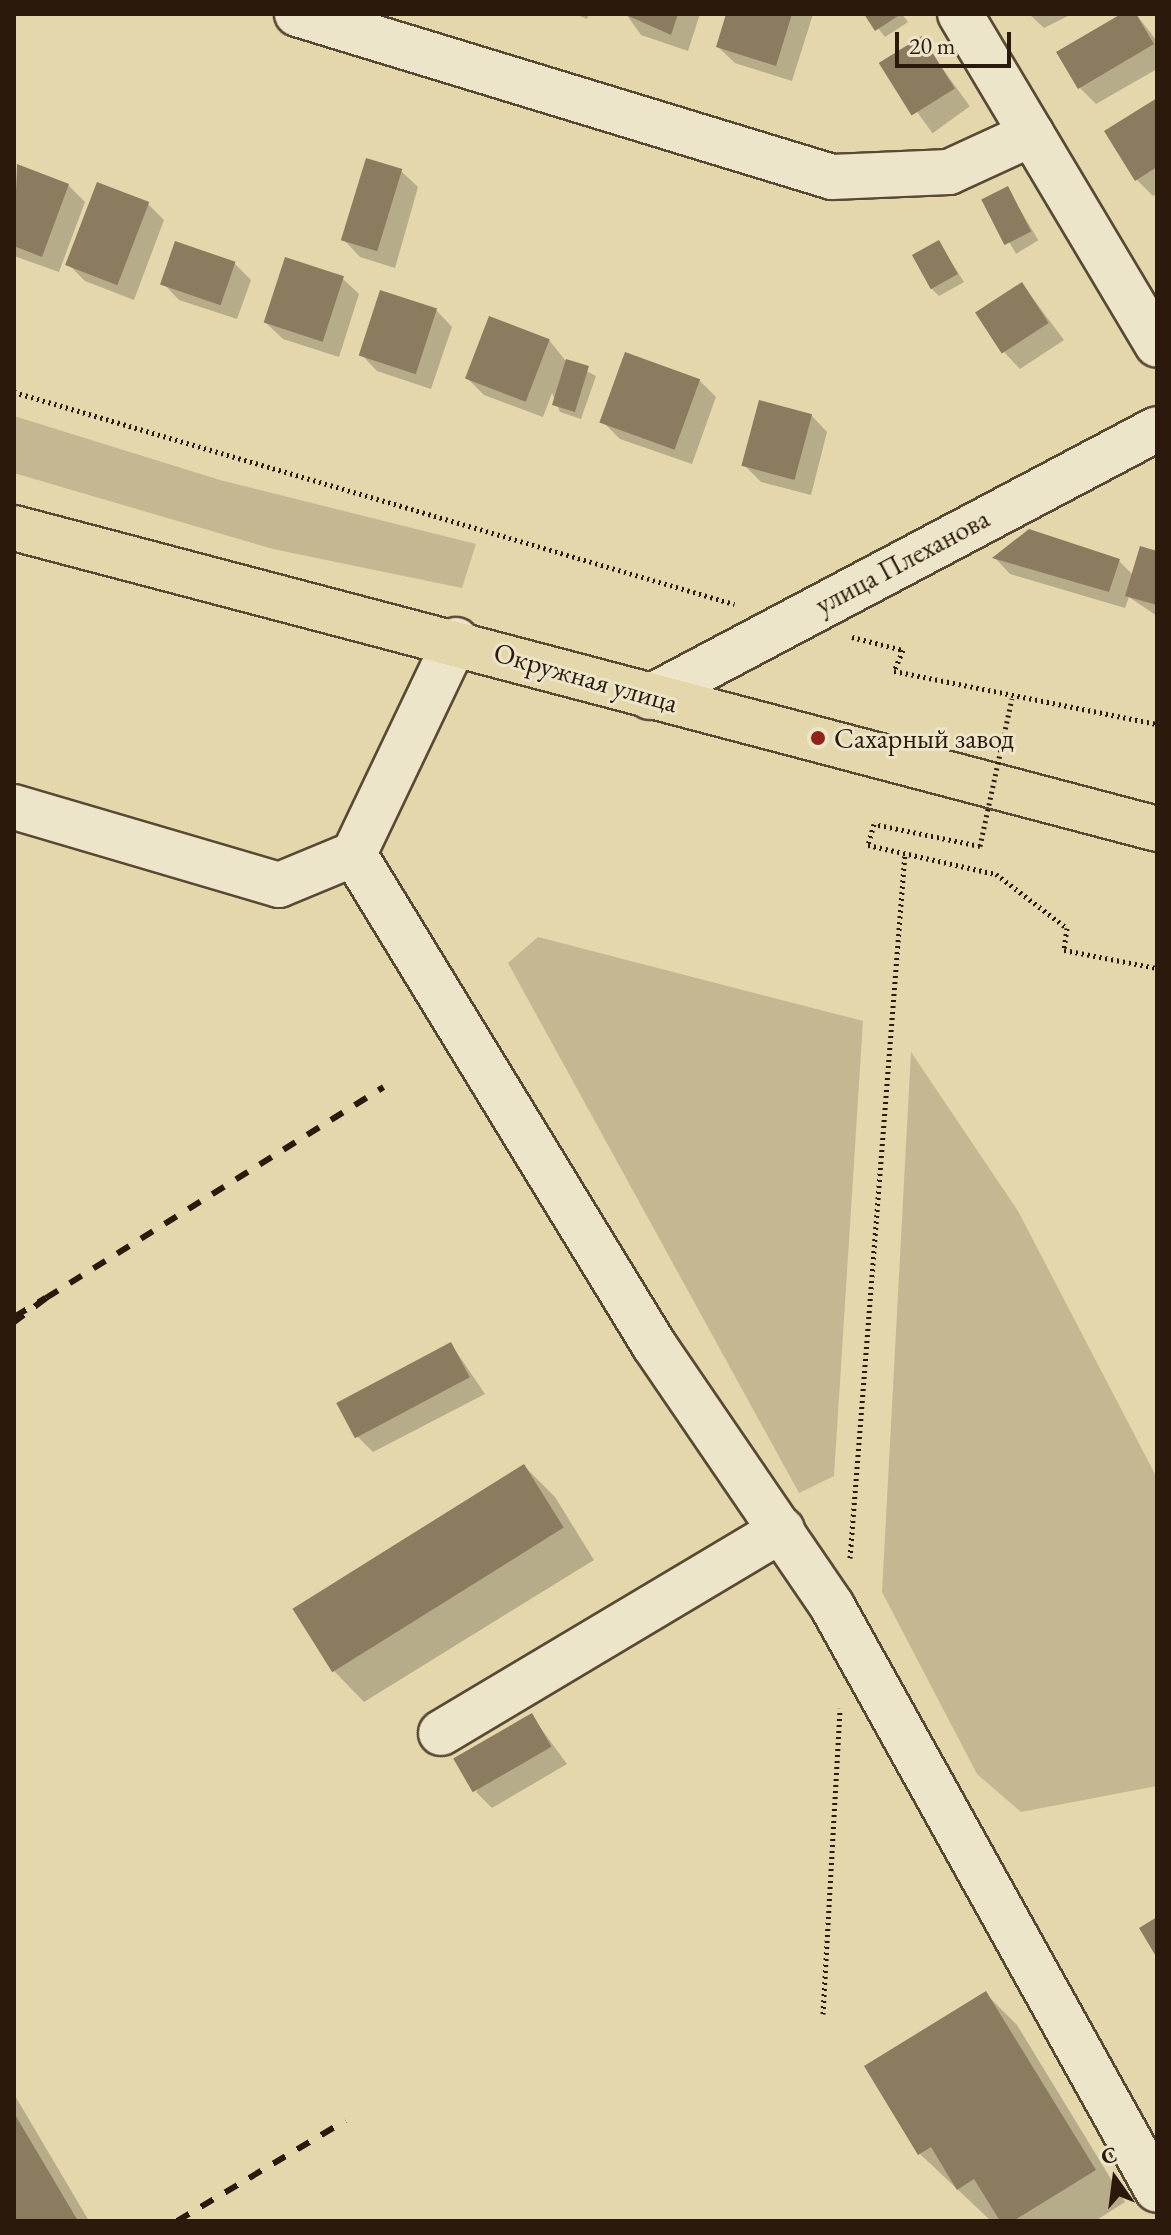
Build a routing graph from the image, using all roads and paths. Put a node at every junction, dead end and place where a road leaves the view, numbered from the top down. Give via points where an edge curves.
1 (297, 14) edge
2 (960, 14) edge
3 (1032, 134) junction
4 (1157, 345) edge
5 (14, 392) edge
6 (1157, 429) edge
7 (14, 528) edge
8 (792, 621) junction
9 (456, 640) junction
10 (650, 697) junction
11 (1012, 698) junction
12 (1157, 724) edge
13 (14, 807) edge
14 (1157, 829) edge
15 (905, 853) junction
16 (354, 854) junction
17 (1157, 968) edge
18 (782, 1530) junction
19 (849, 1566) dead end
20 (841, 1690) dead end
21 (441, 1733) dead end
22 (823, 2014) dead end
23 (1157, 2190) edge

1 - 3 street via 832,177 949,172
2 - 3 street
3 - 4 street
5 - 8 path
6 - 8 street, улица Плеханова
7 - 9 highway, Окружная улица
8 - 10 street, улица Плеханова
8 - 11 path via 903,650 894,671
9 - 10 highway, Окружная улица
9 - 16 street
10 - 14 highway, Окружная улица
11 - 12 path
11 - 15 path, bridge via 980,846 874,824 868,845
13 - 16 street via 279,885
15 - 17 path via 996,874 1067,928 1064,950
15 - 19 path
16 - 18 street via 654,1345
18 - 21 street
18 - 23 street via 832,1606
20 - 22 path

